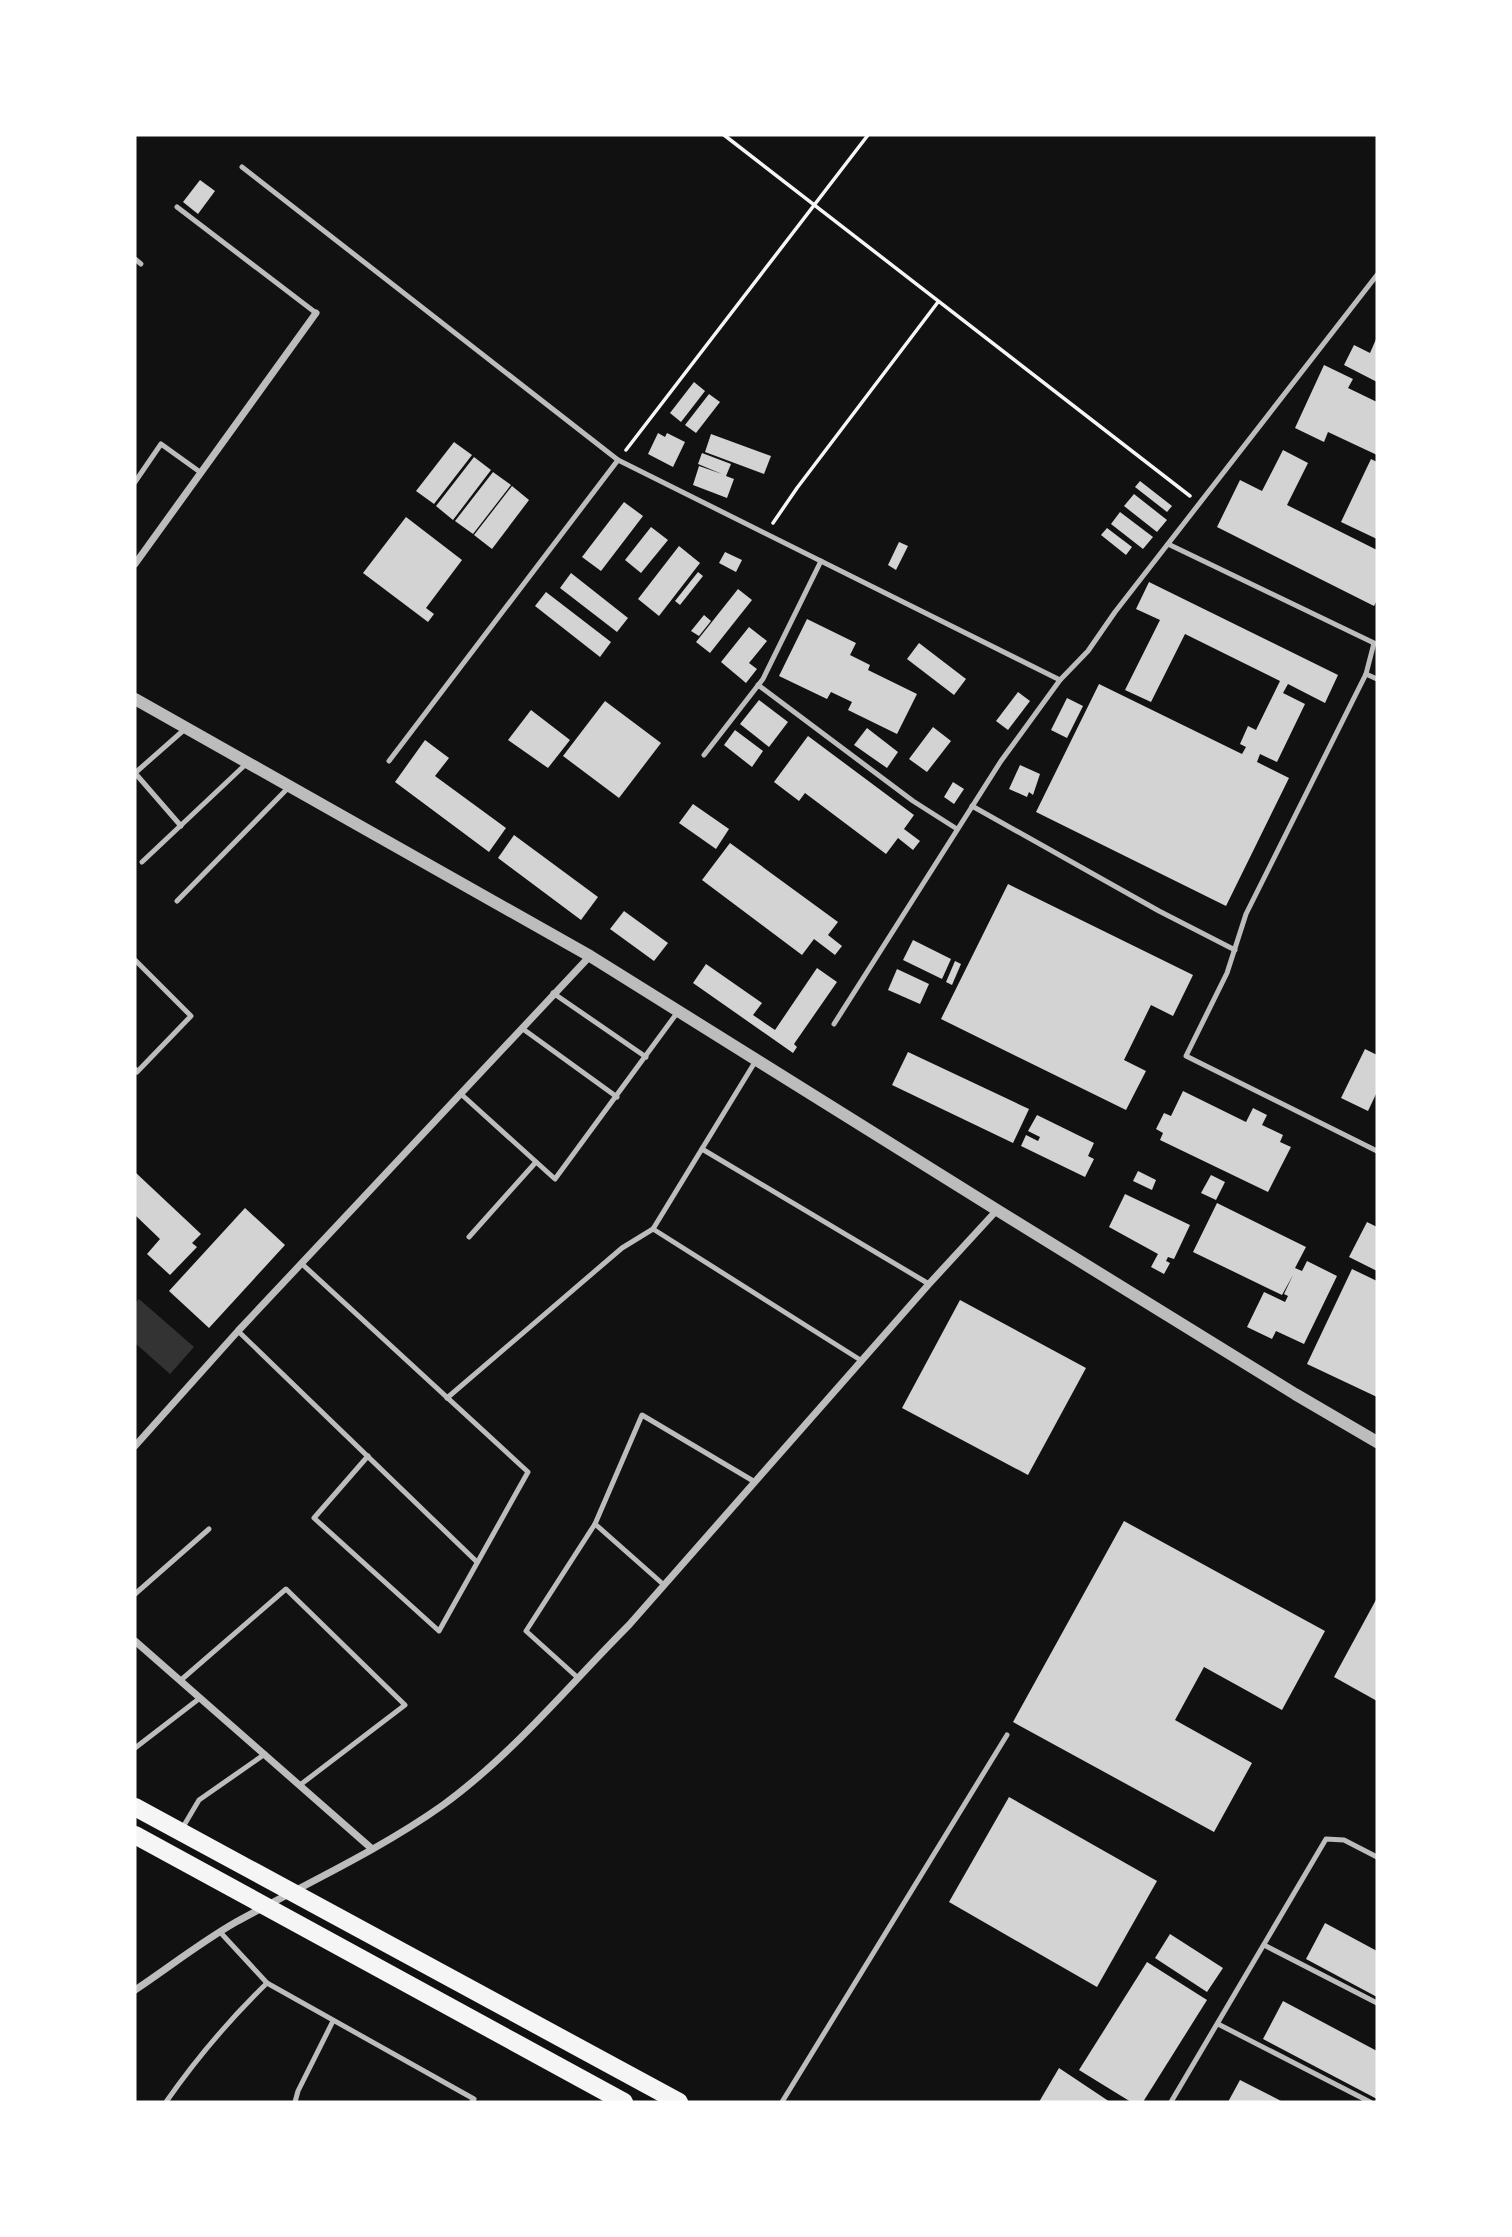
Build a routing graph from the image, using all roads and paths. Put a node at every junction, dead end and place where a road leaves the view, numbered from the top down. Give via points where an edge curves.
1 (724, 135) edge
2 (868, 135) edge
3 (242, 167) dead end
4 (813, 204) junction
5 (177, 207) dead end
6 (135, 259) edge
7 (141, 264) dead end
8 (1377, 275) edge
9 (939, 302) junction
10 (316, 313) joint
11 (618, 460) junction
12 (200, 472) junction
13 (135, 482) edge
14 (1200, 504) junction
15 (766, 533) junction
16 (1168, 544) junction
17 (821, 561) junction
18 (135, 564) edge
19 (1377, 636) edge
20 (1374, 643) junction
21 (1366, 674) junction
22 (1377, 679) edge
23 (1060, 680) junction
24 (758, 685) junction
25 (135, 699) edge
26 (187, 728) junction
27 (704, 755) dead end
28 (389, 761) dead end
29 (248, 762) junction
30 (135, 773) edge
31 (290, 786) junction
32 (972, 806) junction
33 (181, 825) junction
34 (957, 829) junction
35 (142, 862) dead end
36 (177, 901) dead end
37 (1235, 950) junction
38 (590, 956) junction
39 (135, 960) edge
40 (553, 993) junction
41 (678, 1011) junction
42 (834, 1024) dead end
43 (523, 1030) junction
44 (646, 1057) junction
45 (757, 1059) junction
46 (135, 1069) edge
47 (461, 1094) junction
48 (617, 1097) junction
49 (702, 1149) junction
50 (1377, 1151) edge
51 (536, 1162) junction
52 (998, 1210) junction
53 (653, 1229) junction
54 (469, 1237) dead end
55 (301, 1264) junction
56 (929, 1284) junction
57 (238, 1331) junction
58 (862, 1361) junction
59 (447, 1398) junction
60 (1377, 1442) edge
61 (135, 1446) edge
62 (368, 1456) junction
63 (755, 1482) junction
64 (595, 1524) junction
65 (209, 1529) dead end
66 (477, 1562) junction
67 (664, 1586) junction
68 (135, 1594) edge
69 (135, 1641) edge
70 (577, 1677) junction
71 (181, 1680) junction
72 (200, 1698) junction
73 (1007, 1735) dead end
74 (135, 1748) edge
75 (265, 1754) junction
76 (300, 1785) junction
77 (135, 1807) edge
78 (180, 1832) junction
79 (135, 1835) edge
80 (371, 1848) junction
81 (1377, 1857) edge
82 (292, 1893) junction
83 (264, 1907) junction
84 (220, 1931) junction
85 (1264, 1945) junction
86 (267, 1983) junction
87 (135, 1990) edge
88 (1377, 2003) edge
89 (333, 2021) junction
90 (1218, 2024) junction
91 (166, 2102) edge
92 (295, 2102) edge
93 (472, 2102) edge
94 (624, 2102) edge
95 (680, 2102) edge
96 (782, 2102) edge
97 (1171, 2102) edge
98 (1370, 2102) edge

1 - 4 path
2 - 4 path
3 - 11 lane
4 - 9 path
4 - 11 path
5 - 10 lane
6 - 7 lane
8 - 14 lane
9 - 14 path
9 - 15 path
10 - 12 street
11 - 15 lane
11 - 28 lane
12 - 13 lane via 161,444
12 - 18 street
14 - 16 lane
15 - 17 lane
16 - 20 lane
16 - 23 lane via 1088,651
17 - 23 lane
17 - 24 lane
19 - 20 lane
20 - 21 lane
21 - 22 lane
21 - 37 lane via 1246,915
23 - 32 lane
24 - 27 lane
24 - 34 lane
25 - 26 street
26 - 29 street
26 - 30 lane
29 - 31 street
29 - 33 lane
30 - 33 lane
31 - 36 lane
31 - 38 street
32 - 34 lane
32 - 37 lane
33 - 35 lane
34 - 42 lane
37 - 50 lane via 1186,1056
38 - 40 street
38 - 41 street
39 - 46 lane via 191,1016 137,1072
40 - 43 street
40 - 44 lane
41 - 44 lane
41 - 45 street
43 - 47 street
43 - 48 lane
44 - 48 lane
45 - 49 lane
45 - 52 street
47 - 51 lane
47 - 55 street
48 - 51 lane via 555,1179
49 - 53 lane
49 - 56 lane
51 - 54 lane
52 - 56 street
52 - 60 street
53 - 58 lane
53 - 59 lane via 622,1248
55 - 57 street
55 - 59 lane
56 - 58 street
57 - 61 street
57 - 62 lane
58 - 63 street
59 - 66 lane via 528,1472
62 - 66 lane
62 - 66 lane via 314,1518 439,1631
63 - 64 lane via 642,1415
63 - 67 street
64 - 67 lane
64 - 70 lane via 526,1631
65 - 68 lane
67 - 70 street
69 - 71 street
70 - 80 street via 505,1755 442,1805
71 - 72 street
71 - 76 lane via 286,1589 405,1705
72 - 74 lane
72 - 75 street
73 - 96 lane
75 - 76 street
75 - 78 lane via 199,1800
76 - 80 street
77 - 78 main road
78 - 82 main road
79 - 83 main road
80 - 82 street
81 - 85 lane via 1343,1840 1326,1839
82 - 83 street
82 - 95 main road
83 - 84 street
83 - 94 main road
84 - 86 lane
84 - 87 street
85 - 88 lane
85 - 90 lane
86 - 89 lane
86 - 91 lane via 197,2057
89 - 92 lane
89 - 93 lane via 474,2099
90 - 97 lane
90 - 98 lane

